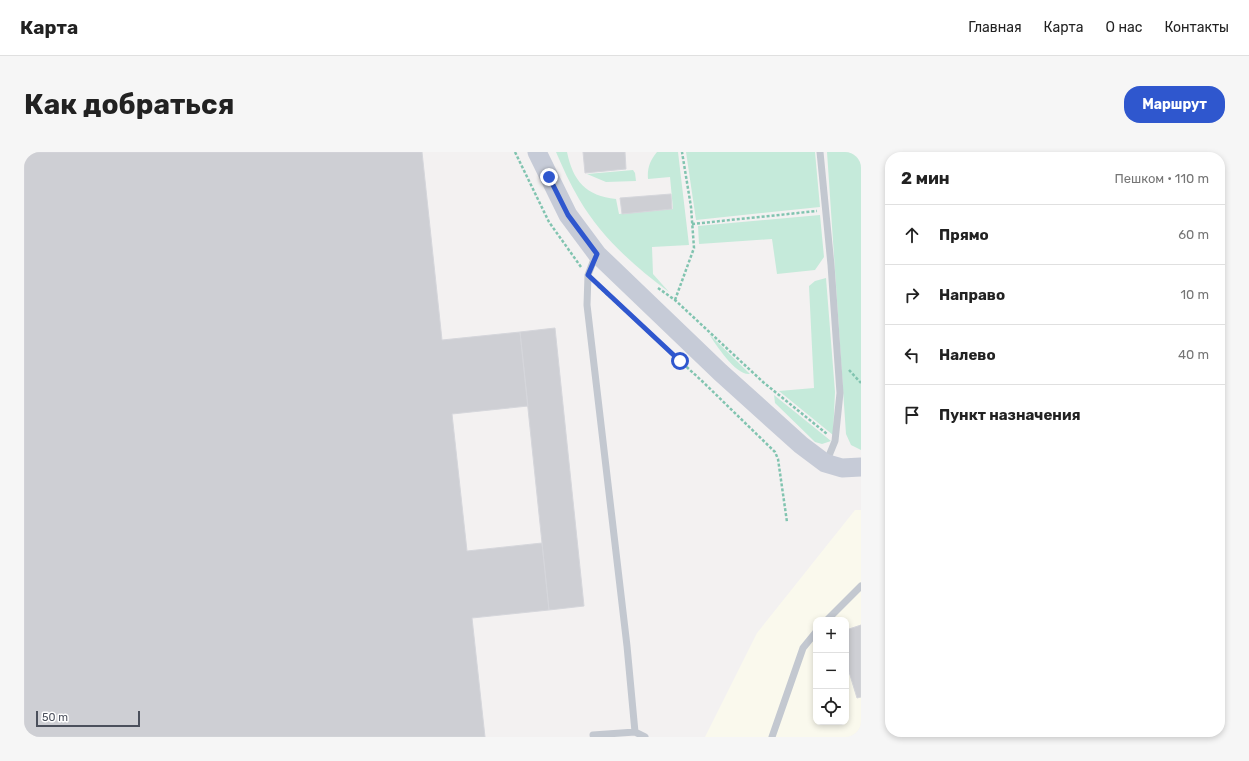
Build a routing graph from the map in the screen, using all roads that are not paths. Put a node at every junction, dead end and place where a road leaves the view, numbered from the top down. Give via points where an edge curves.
1 (537, 152) edge
2 (820, 152) edge
3 (597, 254) junction
4 (826, 463) junction
5 (861, 467) edge
6 (861, 586) edge
7 (830, 617) edge
8 (813, 636) edge
9 (635, 732) junction
10 (593, 735) dead end
11 (645, 737) edge
12 (772, 737) edge

1 - 3 street via 568,215
2 - 4 lane via 840,393 835,441
3 - 4 street via 774,422
3 - 9 lane via 588,275 587,305
4 - 5 street via 842,468
6 - 7 lane
8 - 12 lane via 803,648
9 - 10 lane
9 - 11 lane

